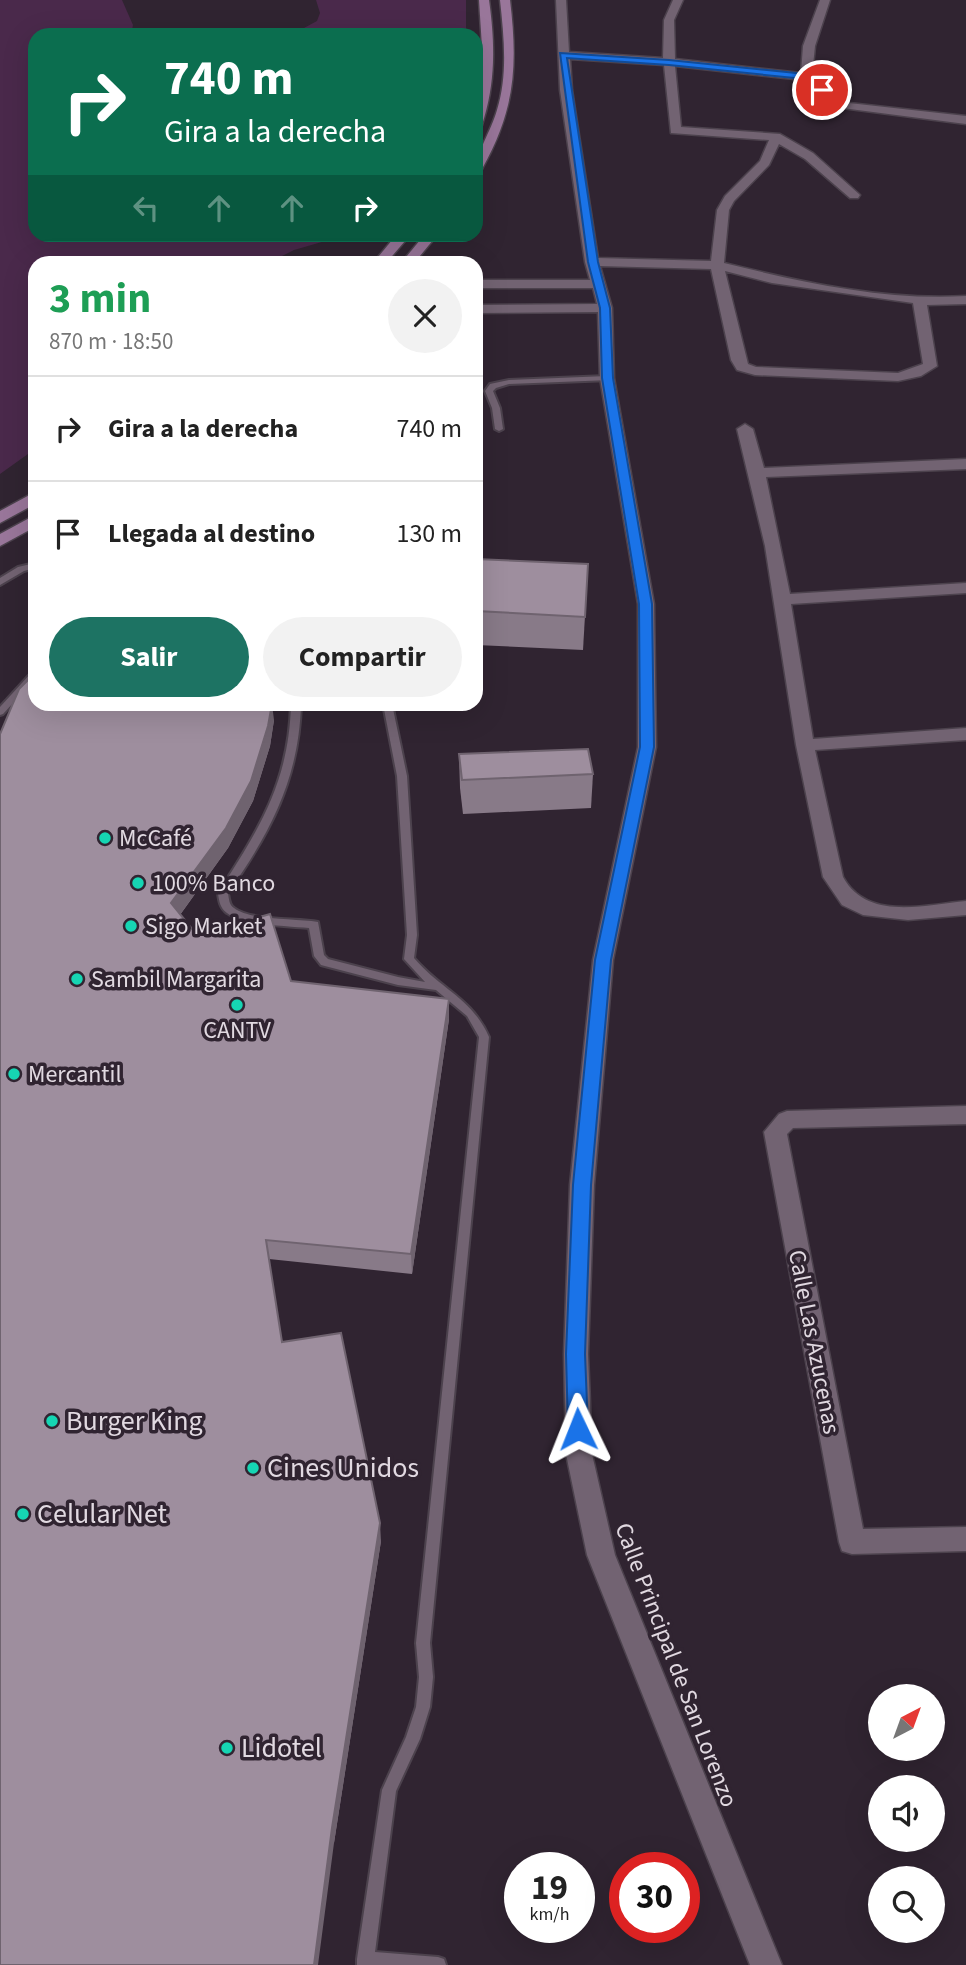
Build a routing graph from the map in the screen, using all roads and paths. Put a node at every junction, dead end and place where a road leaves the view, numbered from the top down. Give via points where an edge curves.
1 (484, 0) edge
2 (505, 0) edge
3 (561, 0) edge
4 (678, 0) edge
5 (825, 0) edge
6 (563, 55) junction
7 (669, 62) junction
8 (806, 77) junction
9 (483, 107) edge
10 (966, 120) edge
11 (776, 137) junction
12 (483, 156) edge
13 (854, 195) dead end
14 (398, 242) edge
15 (425, 242) edge
16 (385, 256) edge
17 (413, 256) edge
18 (593, 262) junction
19 (717, 265) junction
20 (483, 284) edge
21 (597, 284) junction
22 (966, 300) edge
23 (919, 301) junction
24 (605, 308) junction
25 (483, 309) edge
26 (607, 378) junction
27 (499, 429) dead end
28 (745, 429) dead end
29 (966, 464) edge
30 (758, 473) junction
31 (28, 501) edge
32 (0, 518) edge
33 (28, 524) edge
34 (0, 541) edge
35 (28, 567) edge
36 (0, 582) edge
37 (966, 587) edge
38 (783, 599) junction
39 (28, 682) edge
40 (296, 711) edge
41 (389, 711) edge
42 (0, 712) edge
43 (966, 734) edge
44 (805, 745) junction
45 (966, 908) edge
46 (438, 988) junction
47 (966, 1115) edge
48 (966, 1539) edge
49 (365, 1962) edge
50 (438, 1965) edge
51 (766, 1965) edge

1 - 9 main road via 489,65
2 - 12 main road via 510,86 498,129
3 - 6 street, Calle Principal de San Lorenzo
4 - 7 street via 668,20
5 - 8 street via 809,46
6 - 7 street
6 - 18 street, Calle Principal de San Lorenzo
7 - 8 street
7 - 11 street via 675,130
8 - 10 street via 846,106
11 - 13 street via 809,156
11 - 19 street via 765,162 723,209
14 - 16 main road
15 - 17 main road
18 - 19 street
18 - 21 street, Calle Principal de San Lorenzo
19 - 23 street via 811,286
19 - 23 street via 738,360 742,367 755,371 898,377 916,373 930,366
20 - 21 street
21 - 24 street, Calle Principal de San Lorenzo
22 - 23 street
24 - 25 street
24 - 26 street, Calle Principal de San Lorenzo
26 - 27 lane via 493,386 489,391
26 - 51 street, Calle Principal de San Lorenzo via 646,604 647,747 603,960 582,1185 576,1354 579,1454 601,1555
28 - 30 street
29 - 30 street
30 - 38 street
31 - 32 main road
33 - 34 main road
35 - 36 lane
37 - 38 street
38 - 44 street
39 - 42 lane
40 - 46 lane via 295,736 278,798 223,893 223,903 232,912 254,918 314,925 319,956 325,962
41 - 46 lane via 402,776 412,935 409,959
43 - 44 street
44 - 45 street via 833,877 841,892 852,903 871,910
46 - 49 lane via 469,1009 484,1037 423,1643 423,1707 389,1790
47 - 48 street, Calle Las Azucenas via 787,1120 775,1132 852,1542
49 - 50 lane

